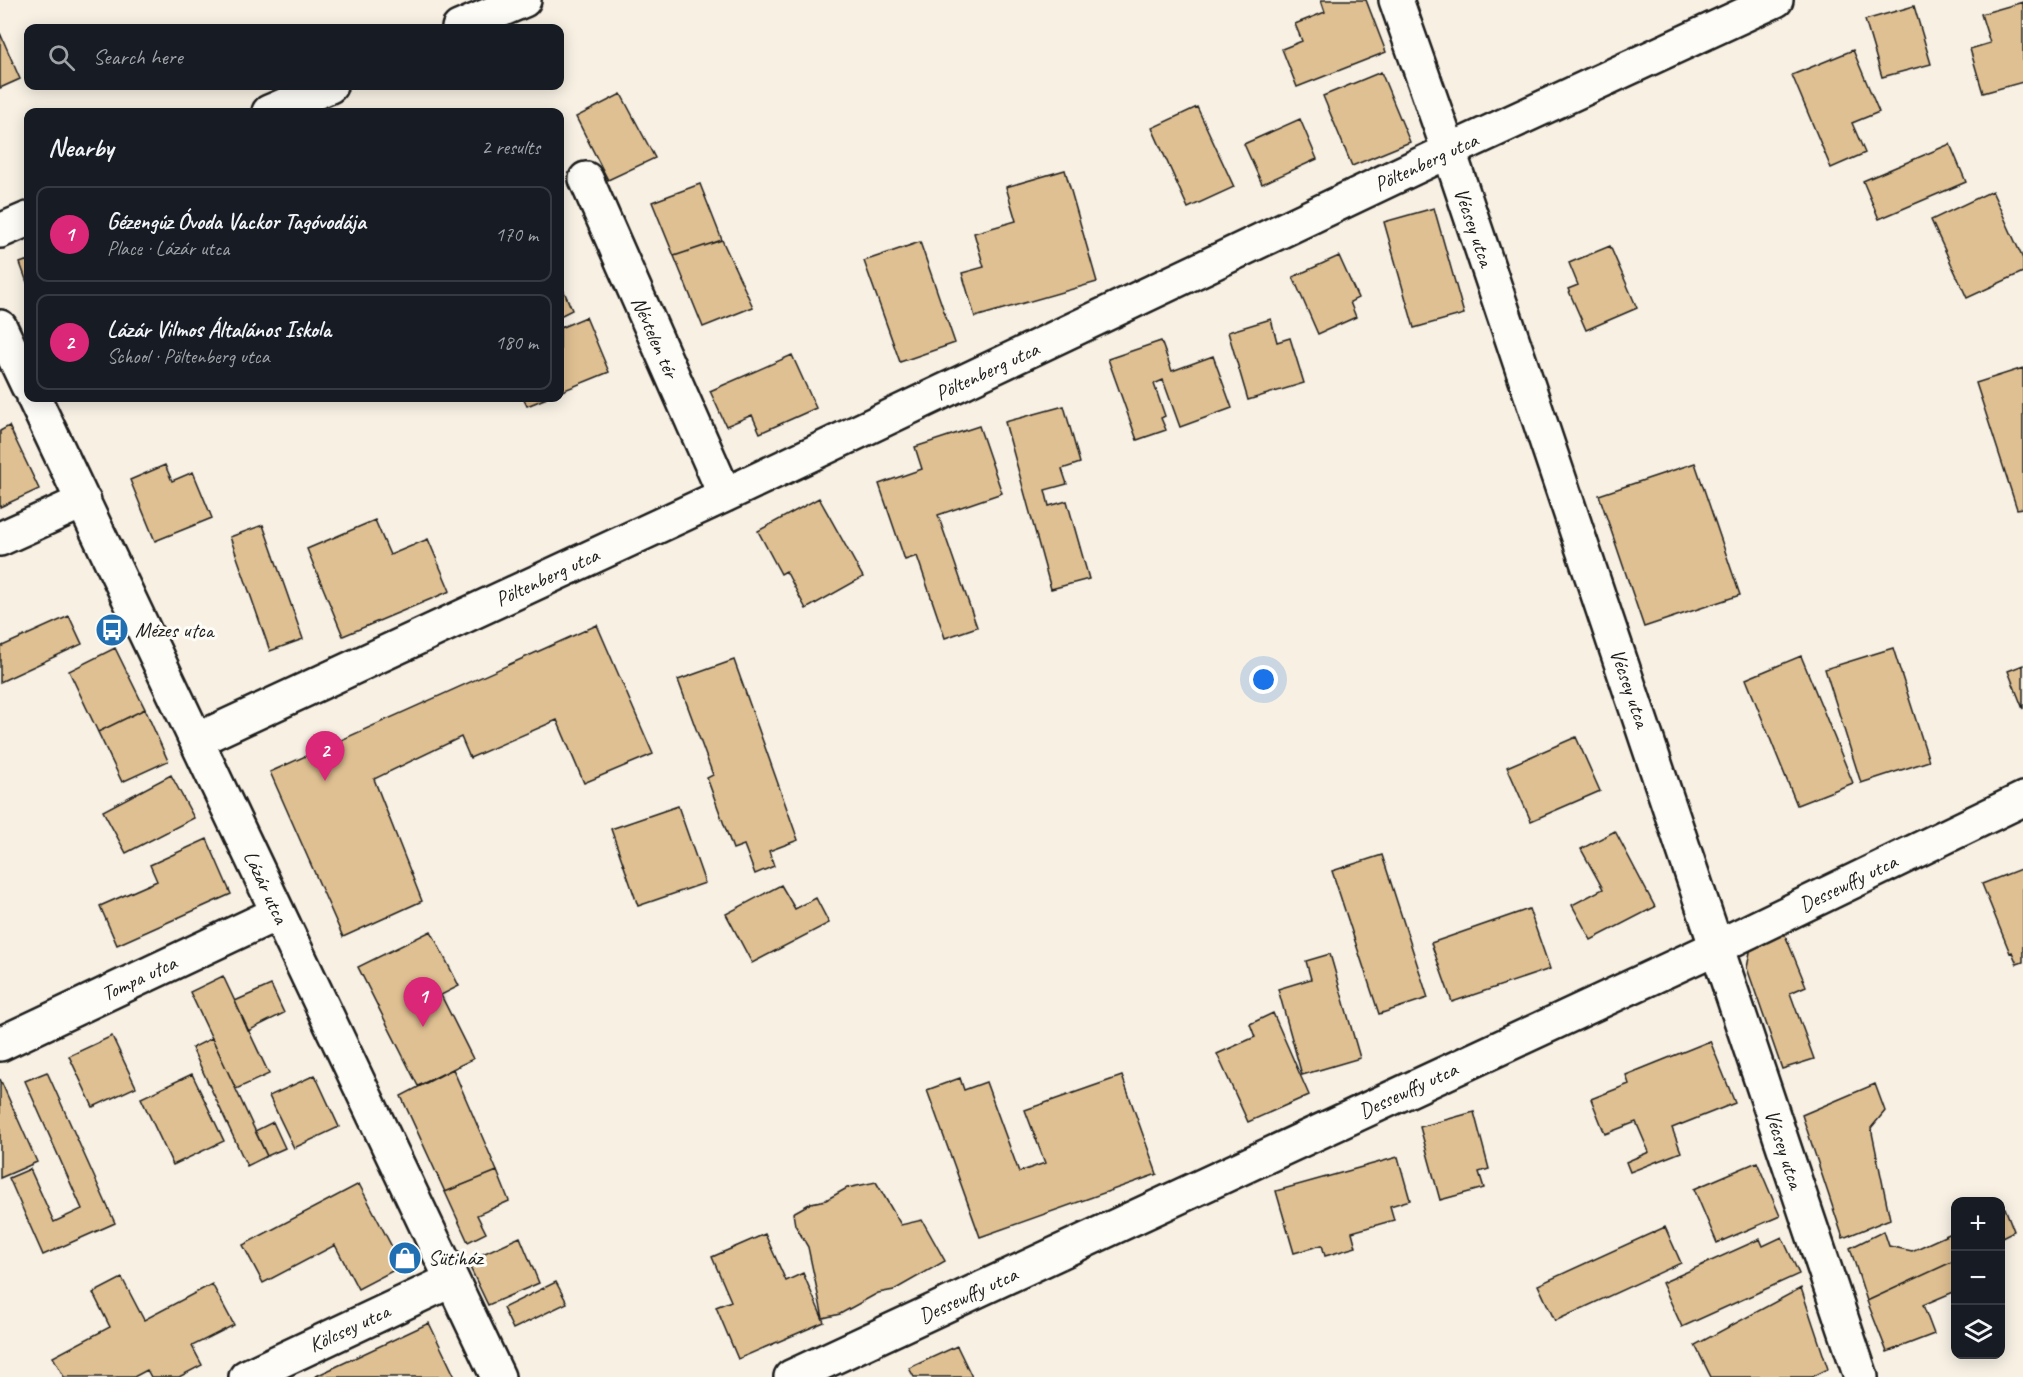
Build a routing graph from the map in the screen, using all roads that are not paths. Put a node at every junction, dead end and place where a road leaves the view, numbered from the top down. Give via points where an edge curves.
1 (524, 0) edge
2 (1396, 0) edge
3 (1776, 0) edge
4 (468, 24) edge
5 (321, 90) edge
6 (278, 108) edge
7 (1449, 151) junction
8 (586, 179) dead end
9 (24, 221) edge
10 (0, 231) edge
11 (0, 327) edge
12 (24, 378) edge
13 (36, 402) edge
14 (725, 495) junction
15 (84, 501) junction
16 (0, 539) edge
17 (197, 740) junction
18 (2023, 798) edge
19 (278, 913) junction
20 (1717, 947) junction
21 (0, 1044) edge
22 (452, 1280) junction
23 (246, 1377) edge
24 (498, 1377) edge
25 (791, 1377) edge
26 (1861, 1377) edge

1 - 4 street
2 - 7 street, Vécsey utca
3 - 7 street, Pöltenberg utca
5 - 6 street
7 - 14 street, Pöltenberg utca
7 - 20 street, Vécsey utca
8 - 14 street, Névtelen tér
9 - 10 street
11 - 12 street
13 - 15 street, Lázár utca
14 - 17 street, Pöltenberg utca
15 - 16 street
15 - 17 street, Lázár utca
17 - 19 street, Lázár utca
18 - 20 street, Dessewffy utca
19 - 21 street, Tompa utca
19 - 22 street, Lázár utca
20 - 25 street, Dessewffy utca
20 - 26 street, Vécsey utca
22 - 23 street, Kölcsey utca
22 - 24 street, Lázár utca

